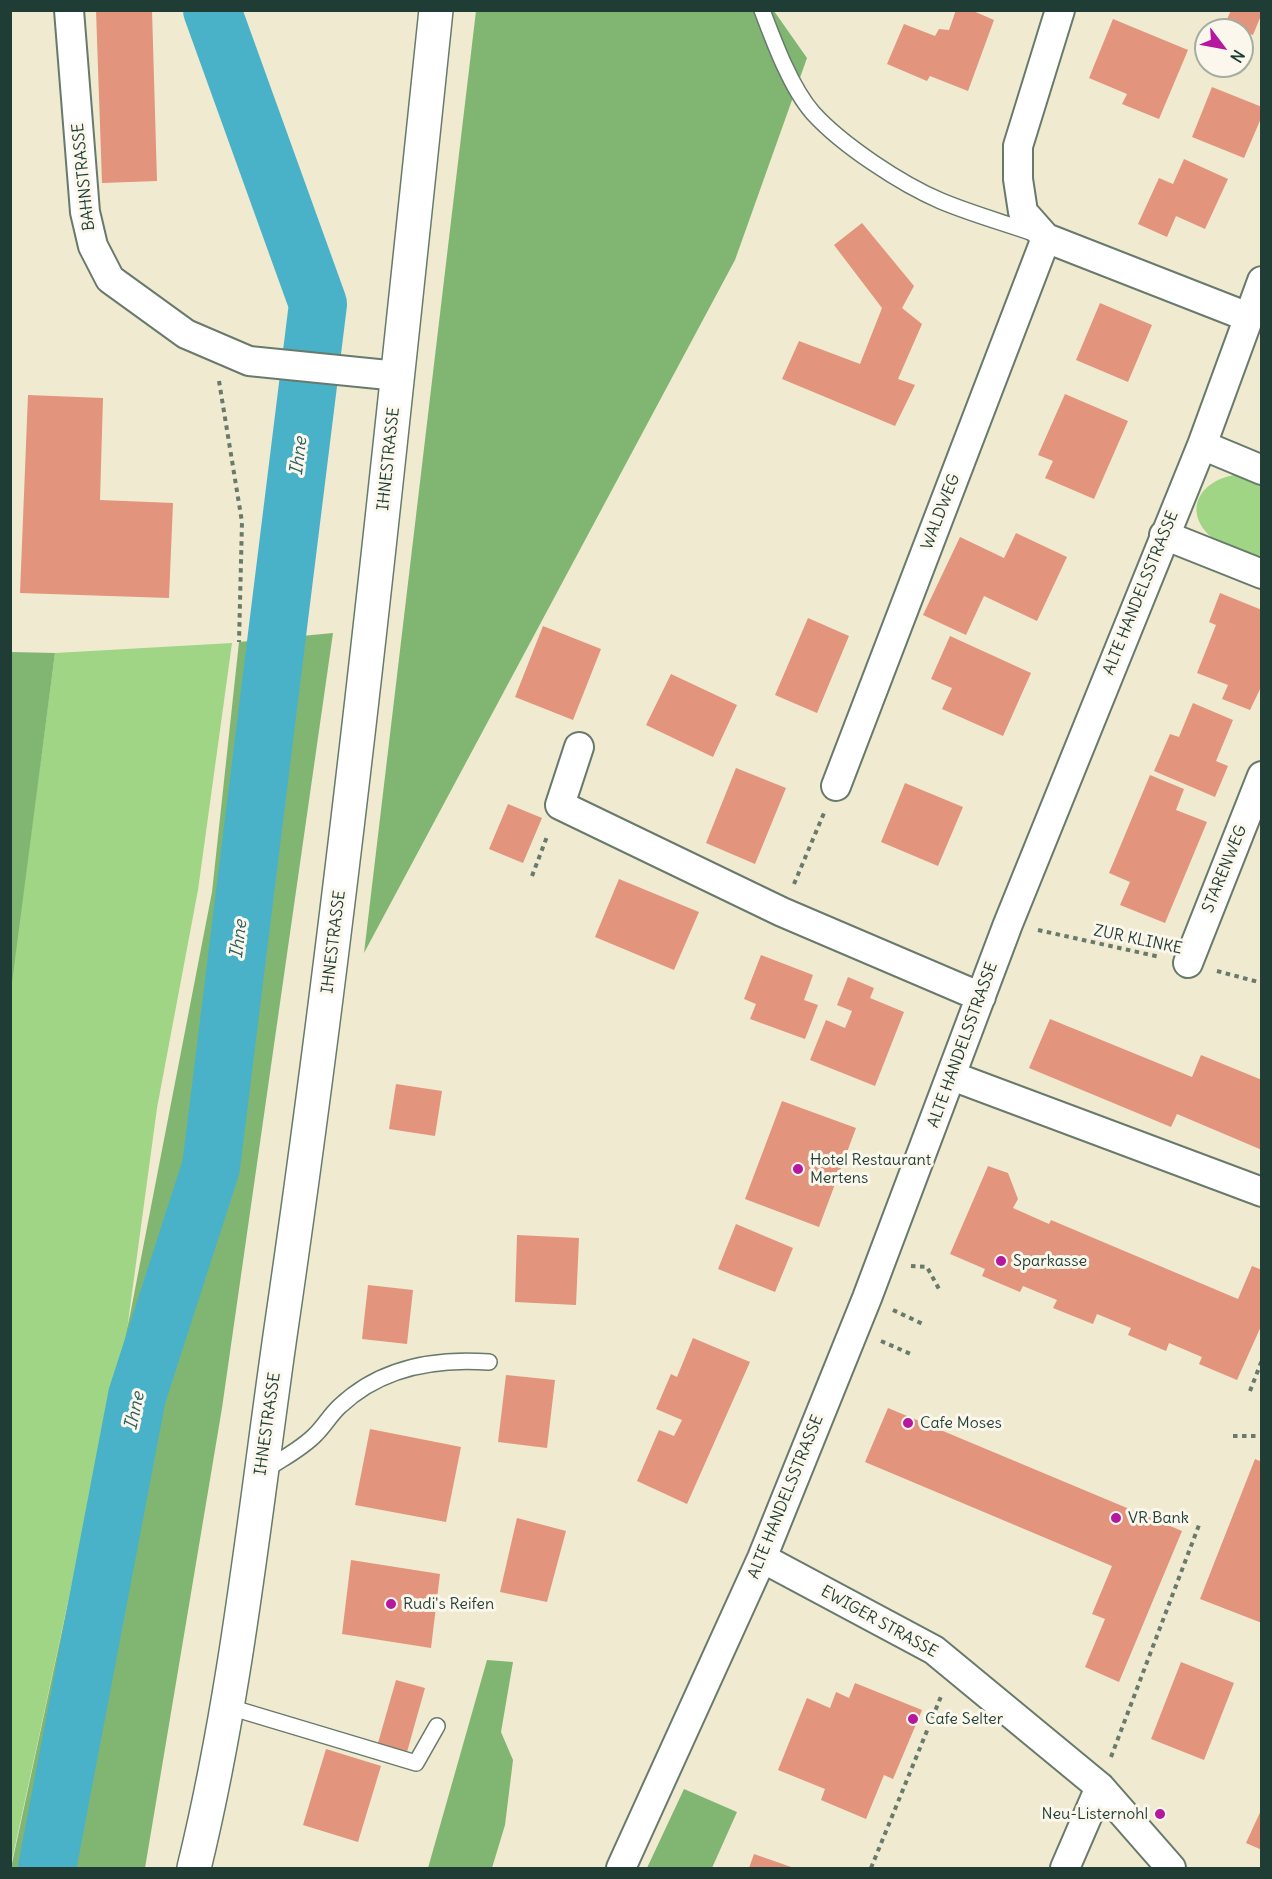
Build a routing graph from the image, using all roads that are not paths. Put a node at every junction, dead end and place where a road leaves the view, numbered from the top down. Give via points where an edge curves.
1 (69, 10) edge
2 (436, 10) edge
3 (762, 10) edge
4 (1060, 10) edge
5 (1046, 238) junction
6 (1262, 281) edge
7 (1248, 317) junction
8 (398, 376) junction
9 (1202, 445) junction
10 (1262, 470) edge
11 (1164, 535) junction
12 (1262, 574) edge
13 (579, 747) dead end
14 (1262, 776) edge
15 (836, 786) road end
16 (1188, 963) road end
17 (981, 997) junction
18 (952, 1076) junction
19 (1262, 1192) edge
20 (489, 1362) dead end
21 (261, 1473) junction
22 (762, 1558) junction
23 (226, 1706) junction
24 (437, 1726) dead end
25 (1100, 1787) junction
26 (194, 1869) edge
27 (621, 1869) edge
28 (1065, 1869) edge
29 (1171, 1869) edge

1 - 8 street, BAHNSTRASSE via 85,212 93,246 110,279 186,334 249,361
2 - 8 main road, IHNESTRASSE
3 - 5 lane via 779,56 812,112 840,137 899,179 941,201
4 - 5 street via 1018,146 1023,212
5 - 7 street
5 - 15 street, WALDWEG
6 - 7 street, ALTE HANDELSSTRASSE
7 - 9 street, ALTE HANDELSSTRASSE
8 - 21 main road, IHNESTRASSE via 317,1087
9 - 10 street
9 - 11 street, ALTE HANDELSSTRASSE
11 - 12 street
11 - 17 street, ALTE HANDELSSTRASSE
13 - 17 street via 560,805 782,912
14 - 16 street, STARENWEG
17 - 18 street, ALTE HANDELSSTRASSE
18 - 19 street
18 - 22 street, ALTE HANDELSSTRASSE
20 - 21 lane via 432,1362 398,1370 367,1384 339,1407 315,1435
21 - 23 main road, IHNESTRASSE
22 - 25 street, EWIGER STRASSE via 934,1650
22 - 27 street, ALTE HANDELSSTRASSE
23 - 24 lane via 416,1763
23 - 26 main road, IHNESTRASSE
25 - 28 street
25 - 29 street, EWIGER STRASSE

